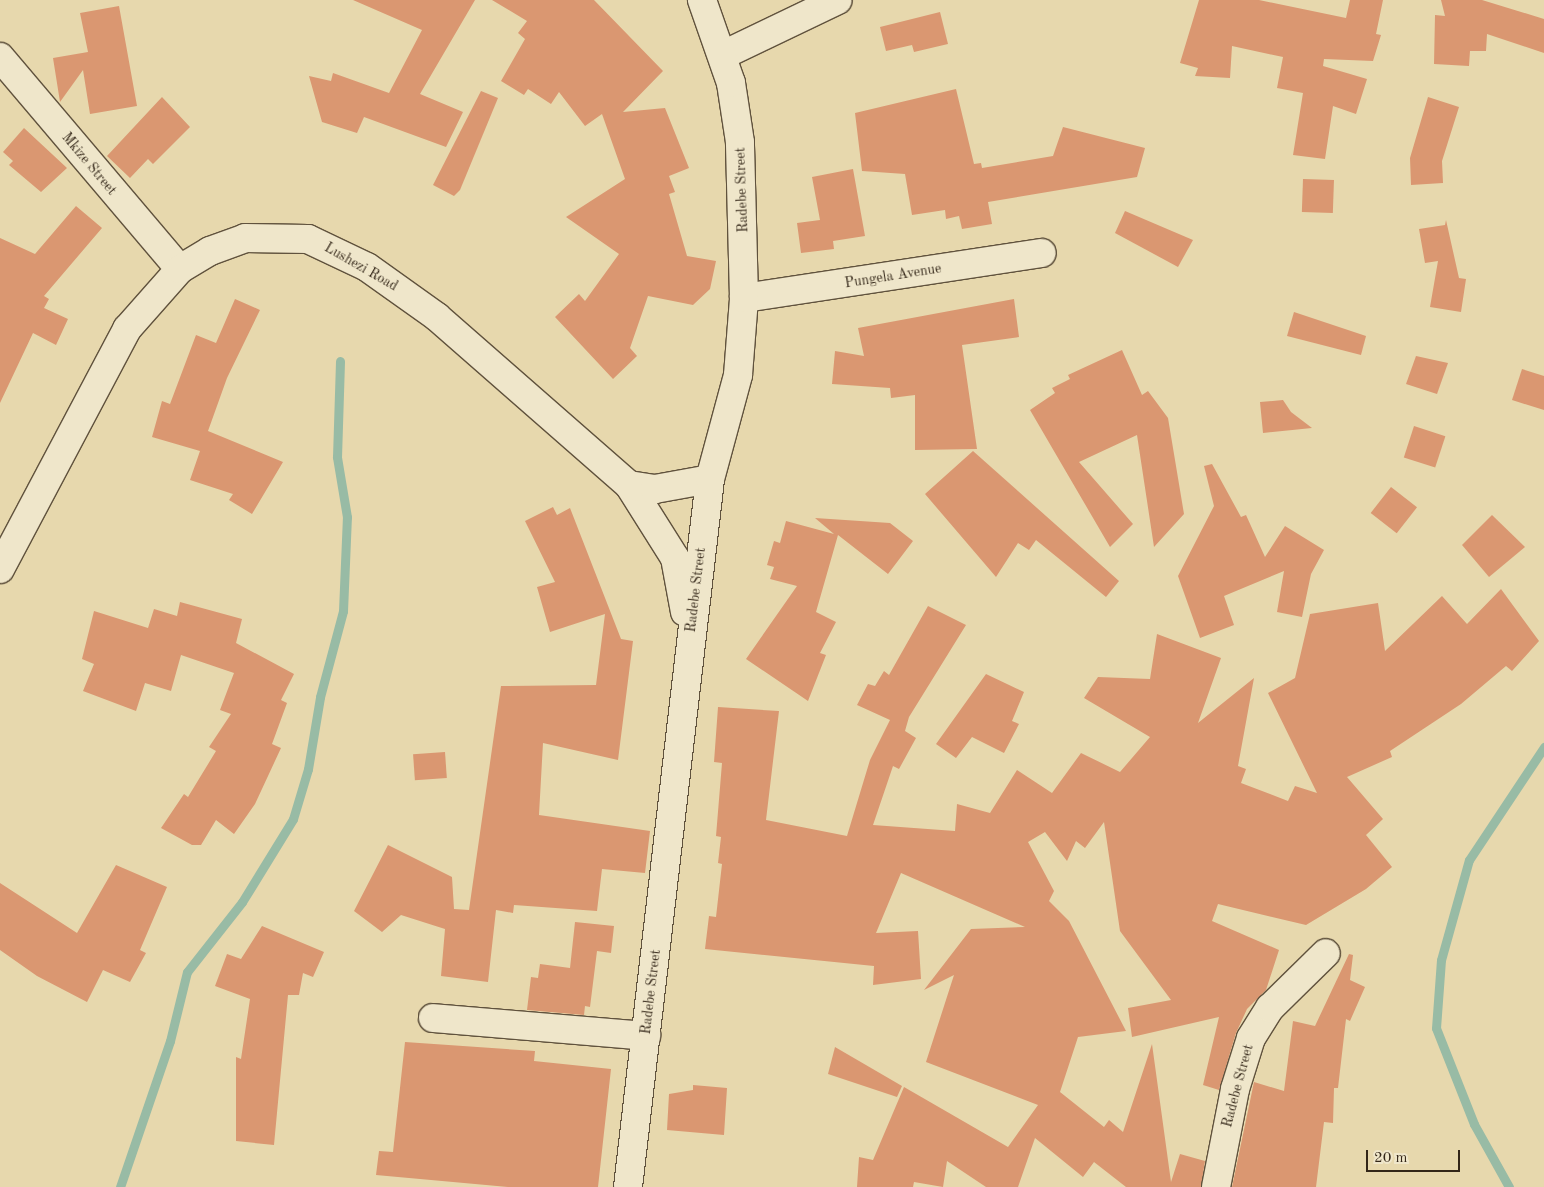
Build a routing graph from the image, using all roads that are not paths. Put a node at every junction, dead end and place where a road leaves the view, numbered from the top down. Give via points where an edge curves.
1 (702, 0) edge
2 (838, 0) edge
3 (723, 55) junction
4 (0, 57) edge
5 (1042, 253) dead end
6 (180, 269) junction
7 (744, 298) junction
8 (710, 480) junction
9 (629, 485) junction
10 (0, 569) edge
11 (690, 643) junction
12 (1326, 954) dead end
13 (433, 1018) dead end
14 (646, 1036) junction
15 (628, 1187) edge
16 (1216, 1187) edge

1 - 3 street, Radebe Street
2 - 3 street
3 - 7 street, Radebe Street via 740,142
4 - 6 street, Mkize Street
5 - 7 street, Pungela Avenue
6 - 9 street, Lushezi Road via 210,251 245,238 280,235 334,249 422,305
6 - 10 street, Lushezi Road via 126,328
7 - 8 street, Radebe Street via 738,375
8 - 9 street via 656,489
8 - 11 street, Radebe Street
9 - 11 street, Lushezi Road via 675,558
11 - 14 street, Radebe Street
12 - 16 street, Radebe Street via 1270,1008 1251,1038 1234,1089
13 - 14 street
14 - 15 street, Radebe Street

